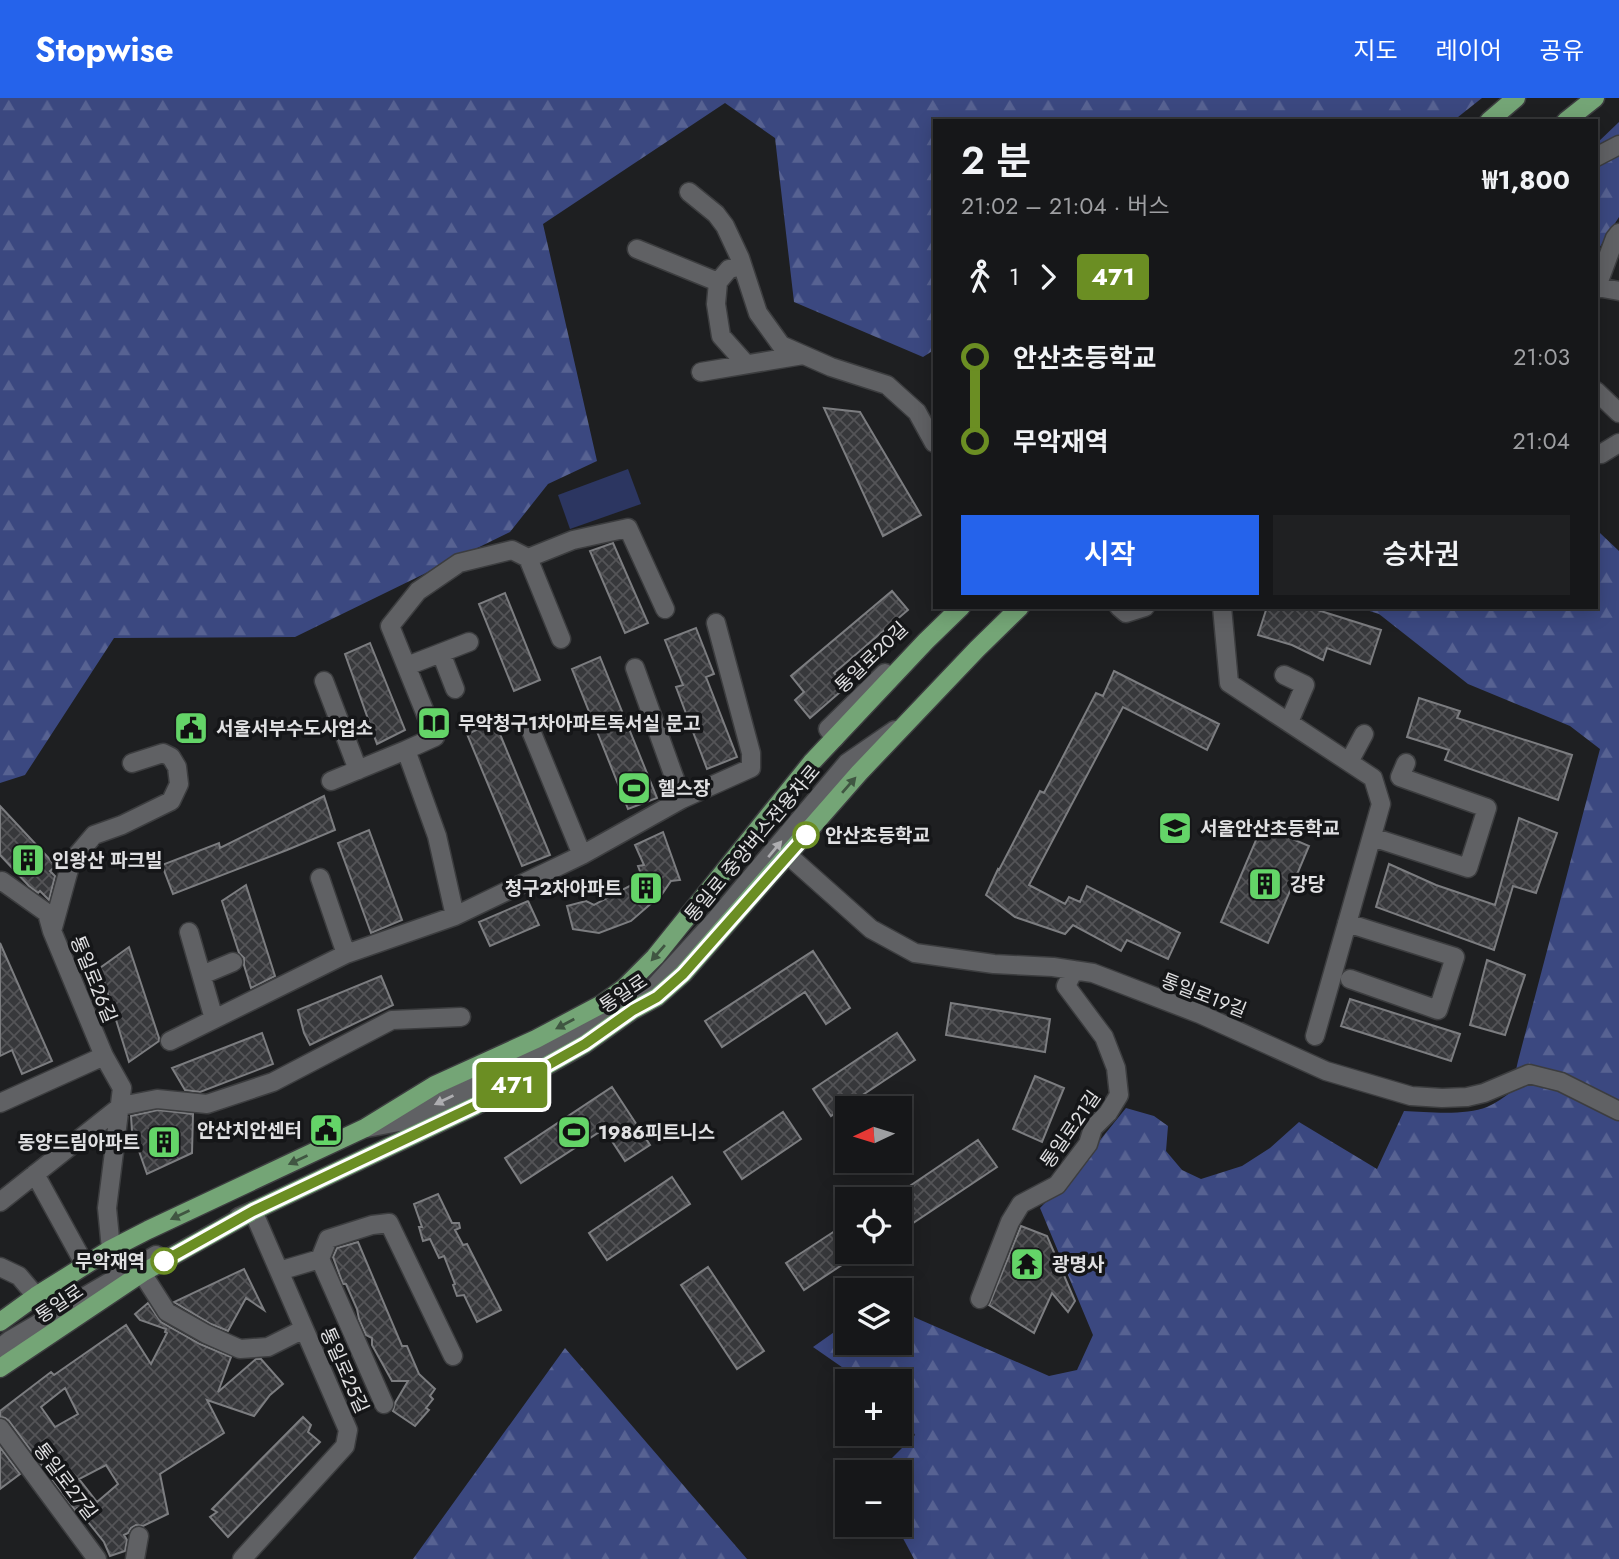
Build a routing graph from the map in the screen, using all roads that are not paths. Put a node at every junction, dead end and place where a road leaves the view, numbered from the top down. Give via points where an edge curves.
1 (1516, 98) edge
2 (1595, 98) edge
3 (1491, 119) edge
4 (1569, 119) edge
5 (1619, 145) edge
6 (1598, 156) edge
7 (689, 192) dead end
8 (1619, 233) edge
9 (638, 249) dead end
10 (742, 266) junction
11 (718, 282) junction
12 (1598, 283) edge
13 (1598, 288) edge
14 (1619, 291) edge
15 (803, 355) junction
16 (746, 364) junction
17 (701, 372) dead end
18 (1598, 393) edge
19 (1619, 413) edge
20 (933, 441) edge
21 (1619, 443) edge
22 (1601, 454) dead end
23 (528, 558) junction
24 (665, 609) dead end
25 (950, 609) edge
26 (959, 609) edge
27 (1018, 609) edge
28 (1121, 609) edge
29 (1139, 609) edge
30 (1222, 609) edge
31 (716, 623) dead end
32 (561, 639) dead end
33 (469, 642) dead end
34 (441, 653) junction
35 (407, 666) junction
36 (635, 668) dead end
37 (1284, 674) dead end
38 (324, 681) dead end
39 (454, 688) dead end
40 (915, 716) junction
41 (1289, 722) junction
42 (528, 726) dead end
43 (1364, 734) dead end
44 (835, 738) junction
45 (406, 750) junction
46 (1349, 762) junction
47 (1406, 763) dead end
48 (132, 764) dead end
49 (358, 770) junction
50 (331, 781) dead end
51 (682, 799) junction
52 (1372, 837) junction
53 (582, 855) junction
54 (789, 856) junction
55 (320, 878) dead end
56 (0, 882) edge
57 (455, 916) junction
58 (1347, 923) junction
59 (52, 931) junction
60 (189, 932) dead end
61 (346, 954) junction
62 (233, 962) dead end
63 (1074, 970) junction
64 (202, 975) junction
65 (1350, 979) dead end
66 (624, 988) junction
67 (633, 1010) junction
68 (461, 1017) dead end
69 (214, 1019) junction
70 (1315, 1036) dead end
71 (170, 1041) dead end
72 (104, 1056) junction
73 (0, 1103) edge
74 (121, 1105) junction
75 (1619, 1111) edge
76 (35, 1174) junction
77 (242, 1186) junction
78 (0, 1202) edge
79 (253, 1211) junction
80 (111, 1249) junction
81 (320, 1259) junction
82 (85, 1265) junction
83 (0, 1267) edge
84 (279, 1271) junction
85 (142, 1273) junction
86 (980, 1299) dead end
87 (31, 1300) junction
88 (0, 1322) edge
89 (304, 1329) junction
90 (0, 1330) edge
91 (0, 1348) edge
92 (453, 1356) dead end
93 (0, 1368) edge
94 (384, 1404) dead end
95 (0, 1428) edge
96 (139, 1536) dead end
97 (97, 1559) edge
98 (135, 1559) edge
99 (242, 1559) edge

1 - 3 main road
2 - 4 main road
5 - 6 street
7 - 10 street via 725,226
8 - 12 street
9 - 11 street
10 - 11 street via 729,269
10 - 15 street via 758,313 782,345
11 - 16 street via 720,336
13 - 14 street
15 - 16 street
15 - 20 street via 887,385 917,412
16 - 17 street
18 - 19 street
21 - 22 street
23 - 24 street via 573,540 628,528
23 - 32 street
23 - 35 street via 512,551 458,563 418,591 390,626
25 - 44 street, 통일로20길 via 828,729
26 - 44 main road, 통일로
27 - 40 main road, 통일로
28 - 29 street via 1126,613
30 - 41 street via 1229,683
31 - 51 street via 751,753 751,768
33 - 34 street
34 - 35 street
34 - 39 street
35 - 45 street via 435,737
36 - 51 street
37 - 41 street via 1305,685
38 - 49 street
54 -> 40 main road, 통일로
67 -> 40 street, 통일로 중앙버스전용차로 via 847,763
41 - 46 street
42 - 53 street
43 - 46 street
44 -> 66 main road, 통일로 via 655,957
45 - 49 street
45 - 57 street via 437,836
46 - 52 street via 1373,778 1381,804
47 - 52 street via 1400,777 1487,808 1468,867
48 - 59 street, 통일로26길 via 163,753 171,757 179,784 171,801 94,835 71,862
49 - 50 street
51 - 53 street
52 - 58 street
53 - 57 street
54 - 63 street, 통일로19길 via 871,929 915,953
54 - 67 main road, 통일로 via 683,974
55 - 61 street
56 - 59 street via 47,913
57 - 61 street
58 - 65 street via 1455,957 1438,1010
58 - 70 street
59 - 72 street, 통일로26길
60 - 64 street
61 - 69 street
62 - 64 street
63 - 75 street, 통일로19길 via 1199,1014 1326,1070 1411,1096 1467,1097 1529,1074 1561,1082
63 - 86 street, 통일로21길 via 1066,986 1104,1037 1116,1068 1119,1095 1057,1185 1021,1204
64 - 69 street
66 - 67 main road
66 -> 77 main road, 통일로 via 536,1039 435,1085 365,1128
67 - 79 main road, 통일로 via 585,1044 475,1106
68 - 74 street via 391,1020 273,1082 206,1104 157,1099
69 - 71 street
72 - 73 street
72 - 74 street, 통일로26길 via 122,1088
74 - 76 street
74 - 80 street, 통일로26길 via 107,1208
76 - 78 street
76 - 82 street, 통일로
77 - 79 main road
77 -> 80 main road, 통일로
79 - 84 street, 통일로25길
79 - 85 main road, 통일로
79 - 91 street via 154,1256
80 - 82 main road, 통일로
81 - 84 street
81 - 92 street via 328,1239 389,1223
81 - 94 street
82 - 87 main road, 통일로
83 - 87 street via 19,1276
84 - 89 street, 통일로25길
85 - 89 street via 167,1312 240,1349 268,1347
85 - 93 main road, 통일로
87 - 88 main road, 통일로
87 - 90 street
89 - 99 street, 통일로25길 via 348,1430 345,1446
95 - 97 street, 통일로27길
96 - 98 street

